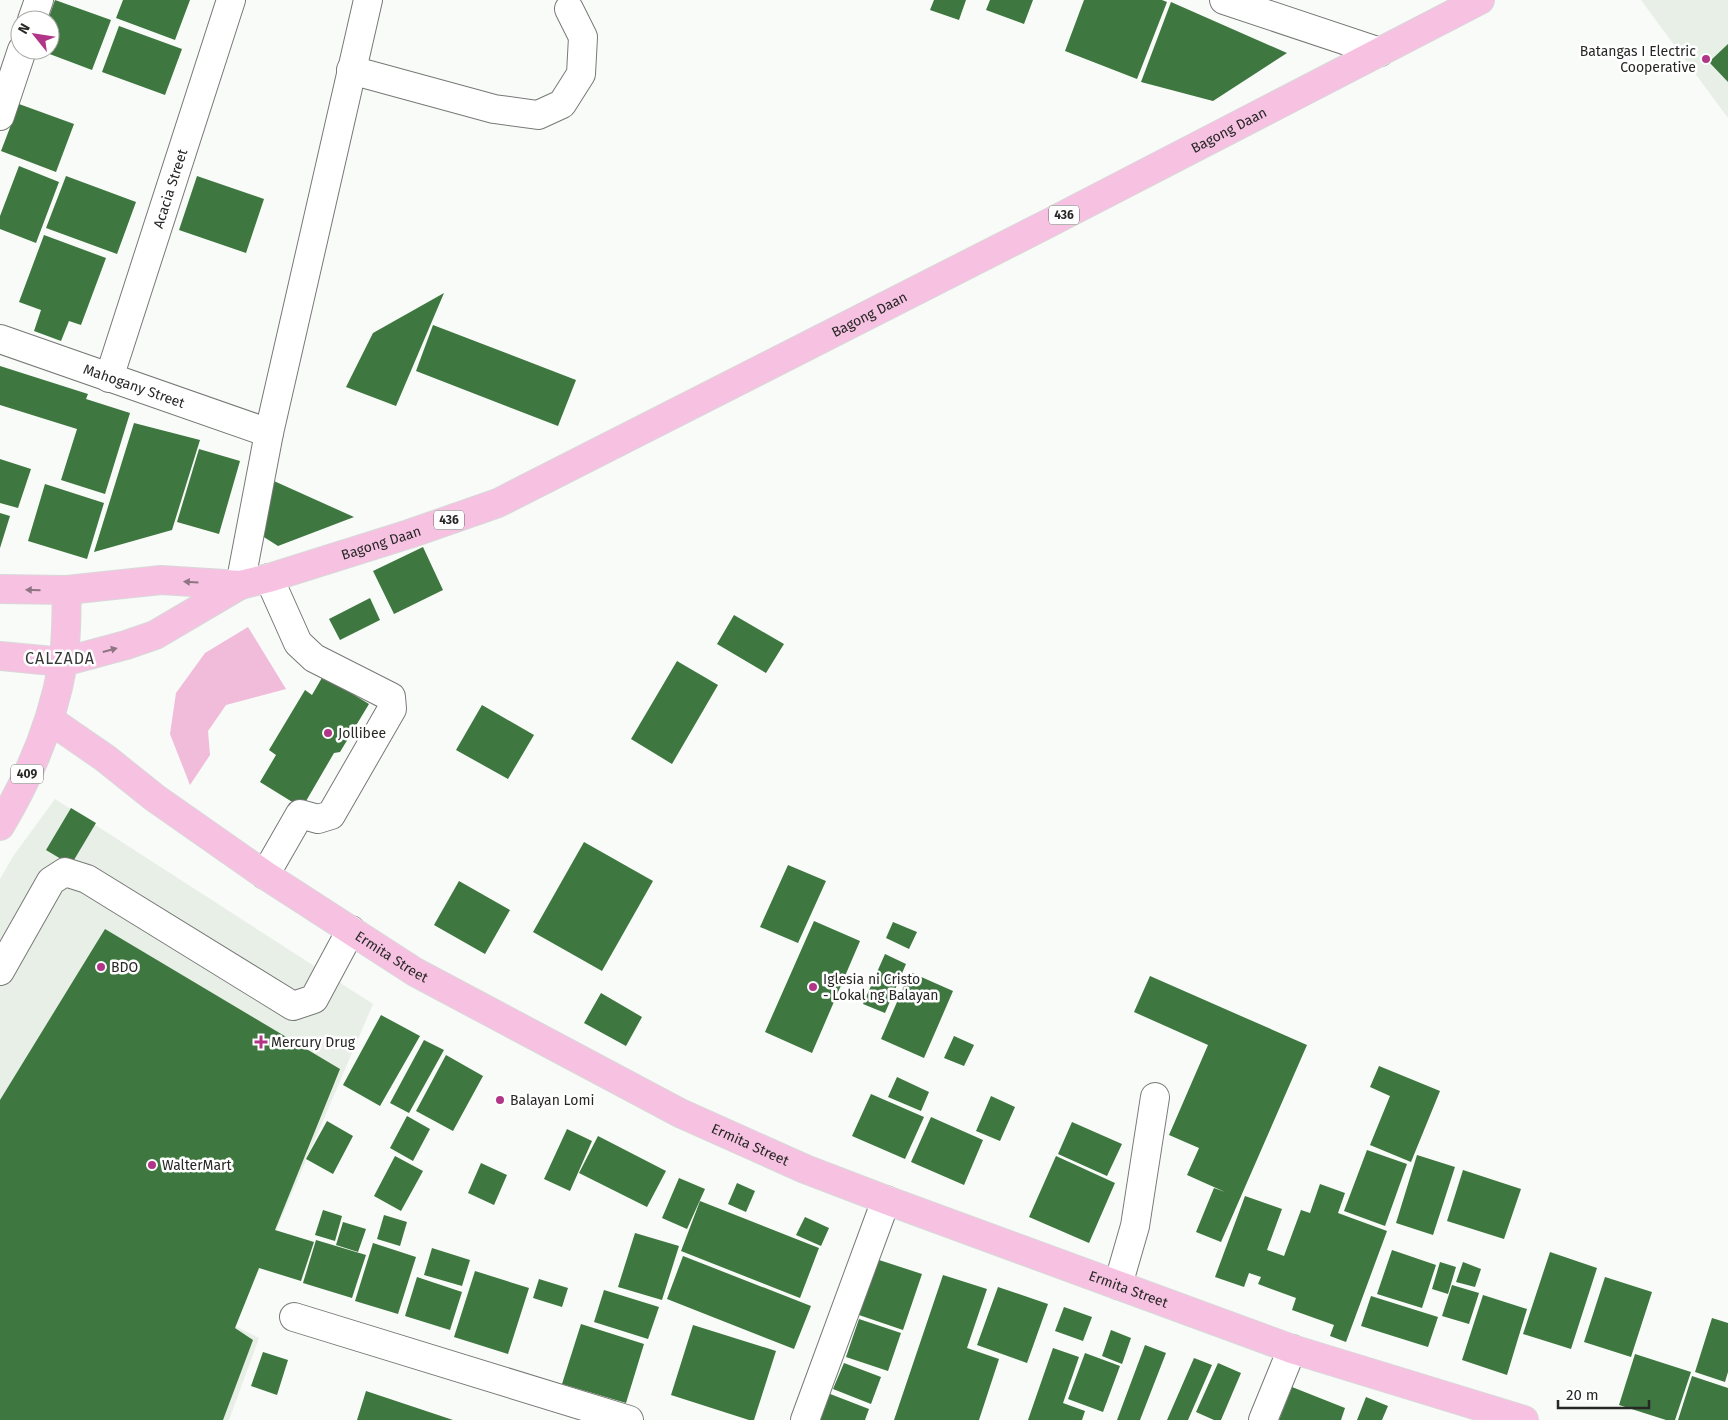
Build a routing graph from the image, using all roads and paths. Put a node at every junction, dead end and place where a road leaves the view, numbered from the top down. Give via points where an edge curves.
1 (231, 0) edge
2 (368, 0) edge
3 (1224, 0) edge
4 (1480, 0) edge
5 (569, 8) dead end
6 (1380, 52) junction
7 (19, 60) edge
8 (351, 70) junction
9 (0, 116) edge
10 (0, 339) edge
11 (109, 378) junction
12 (269, 433) junction
13 (269, 578) junction
14 (240, 585) junction
15 (0, 589) edge
16 (67, 590) junction
17 (0, 656) edge
18 (63, 662) junction
19 (50, 720) junction
20 (0, 826) edge
21 (265, 875) junction
22 (352, 930) junction
23 (0, 971) edge
24 (1155, 1097) dead end
25 (886, 1200) junction
26 (1118, 1284) junction
27 (294, 1317) dead end
28 (1292, 1349) junction
29 (629, 1420) edge
30 (805, 1420) edge
31 (1262, 1420) edge
32 (1524, 1420) edge

1 - 11 street, Acacia Street
2 - 8 street
3 - 6 street
4 - 6 main road, Bagong Daan / 436
5 - 8 street via 583,37 581,74 562,104 538,115 494,109
6 - 13 main road, Bagong Daan / 436 via 498,503
7 - 9 street
8 - 12 street
10 - 11 street, Mahogany Street
11 - 12 street, Mahogany Street
12 - 14 street
13 - 14 main road, Bagong Daan / 436
13 - 21 street via 298,643 314,658 391,697 392,709 331,815 318,819 300,814
14 -> 16 main road, Bagong Daan / 436 via 161,580
18 -> 14 main road, Bagong Daan / 436 via 154,635
16 -> 15 main road, 436
16 - 18 main road, 409
17 - 18 main road, 436
18 - 19 main road, 409
19 - 20 main road, 409 via 17,798
19 - 21 main road, Ermita Street
21 - 22 main road, Ermita Street
22 - 23 street via 314,999 293,1006 87,879 65,872 52,881
22 - 25 main road, Ermita Street via 415,972 680,1113 805,1169
24 - 26 street via 1135,1226
25 - 26 main road, Ermita Street
25 - 30 street
26 - 28 main road, Ermita Street
27 - 29 street
28 - 31 street
28 - 32 main road, Ermita Street

